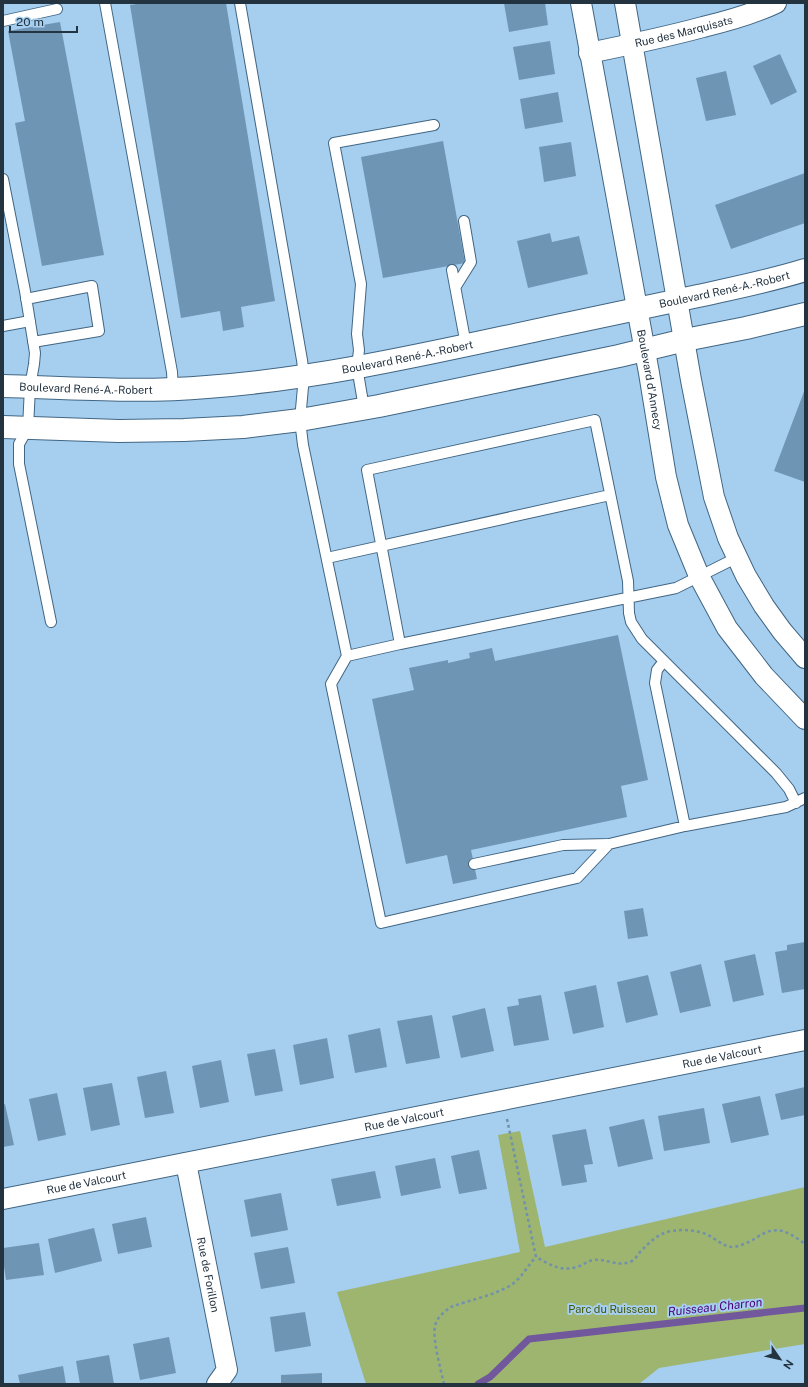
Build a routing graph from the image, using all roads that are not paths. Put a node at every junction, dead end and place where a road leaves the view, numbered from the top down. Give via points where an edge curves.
1 (105, 3) edge
2 (240, 3) edge
3 (581, 3) edge
4 (625, 3) edge
5 (776, 3) edge
6 (58, 9) dead end
7 (3, 21) edge
8 (632, 44) junction
9 (589, 53) junction
10 (434, 125) dead end
11 (3, 179) edge
12 (464, 221) dead end
13 (452, 270) dead end
14 (805, 270) edge
15 (456, 286) junction
16 (26, 299) junction
17 (678, 300) junction
18 (636, 309) junction
19 (805, 314) edge
20 (30, 321) junction
21 (3, 326) edge
22 (685, 340) junction
23 (33, 342) junction
24 (466, 345) junction
25 (644, 349) junction
26 (357, 367) junction
27 (304, 376) junction
28 (3, 386) edge
29 (30, 387) junction
30 (173, 389) junction
31 (364, 408) junction
32 (300, 420) junction
33 (3, 428) edge
34 (28, 428) junction
35 (610, 496) junction
36 (382, 545) junction
37 (327, 558) junction
38 (736, 558) junction
39 (698, 576) junction
40 (628, 597) junction
41 (51, 622) dead end
42 (400, 644) junction
43 (347, 656) junction
44 (805, 658) edge
45 (664, 661) junction
46 (805, 720) edge
47 (801, 801) edge
48 (685, 826) junction
49 (608, 844) junction
50 (474, 864) dead end
51 (805, 1040) edge
52 (186, 1162) junction
53 (3, 1199) edge
54 (217, 1384) edge

1 - 30 lane
2 - 27 lane
3 - 9 street, Boulevard d'Annecy
4 - 8 street
5 - 8 street, Rue des Marquisats via 747,15
6 - 7 lane
8 - 9 street, Rue des Marquisats
8 - 17 street
9 - 18 street, Boulevard d'Annecy
10 - 26 lane via 334,143 361,284
11 - 16 lane
12 - 15 lane via 471,262
13 - 15 lane
14 - 17 street, Boulevard René-A.-Robert
15 - 24 lane
16 - 20 lane
16 - 23 lane via 92,286 99,331
17 - 18 street, Boulevard René-A.-Robert
17 - 22 street
18 - 24 street, Boulevard René-A.-Robert
18 - 25 street, Boulevard d'Annecy
19 - 22 street
20 - 21 lane
20 - 23 lane
22 - 25 street
22 - 38 street via 712,490
23 - 29 lane via 34,364
24 - 26 street, Boulevard René-A.-Robert
25 - 31 street
25 - 39 street, Boulevard d'Annecy via 673,506
26 - 27 street, Boulevard René-A.-Robert
26 - 31 lane
27 - 30 street, Boulevard René-A.-Robert via 239,385
27 - 32 lane
28 - 29 street, Boulevard René-A.-Robert
29 - 30 street, Boulevard René-A.-Robert
29 - 34 lane
31 - 32 street
32 - 34 street via 243,427 184,430
32 - 37 lane
33 - 34 street
34 - 41 lane via 19,444 19,464
35 - 36 lane
35 - 36 lane via 594,420 538,432 367,470
35 - 40 lane via 628,581
36 - 37 lane
36 - 42 lane
37 - 43 lane
38 - 39 lane
38 - 44 street via 764,606
39 - 40 lane via 676,588
39 - 46 street, Boulevard d'Annecy via 727,628 751,661
40 - 42 lane
40 - 45 lane via 629,613 637,632
42 - 43 lane
43 - 49 lane via 331,684 381,923 577,878
45 - 47 lane
45 - 48 lane via 657,670 655,683
47 - 48 lane via 786,807
48 - 49 lane
49 - 50 lane via 563,845
51 - 52 street, Rue de Valcourt
52 - 53 street, Rue de Valcourt
52 - 54 street, Rue de Forillon via 227,1370

